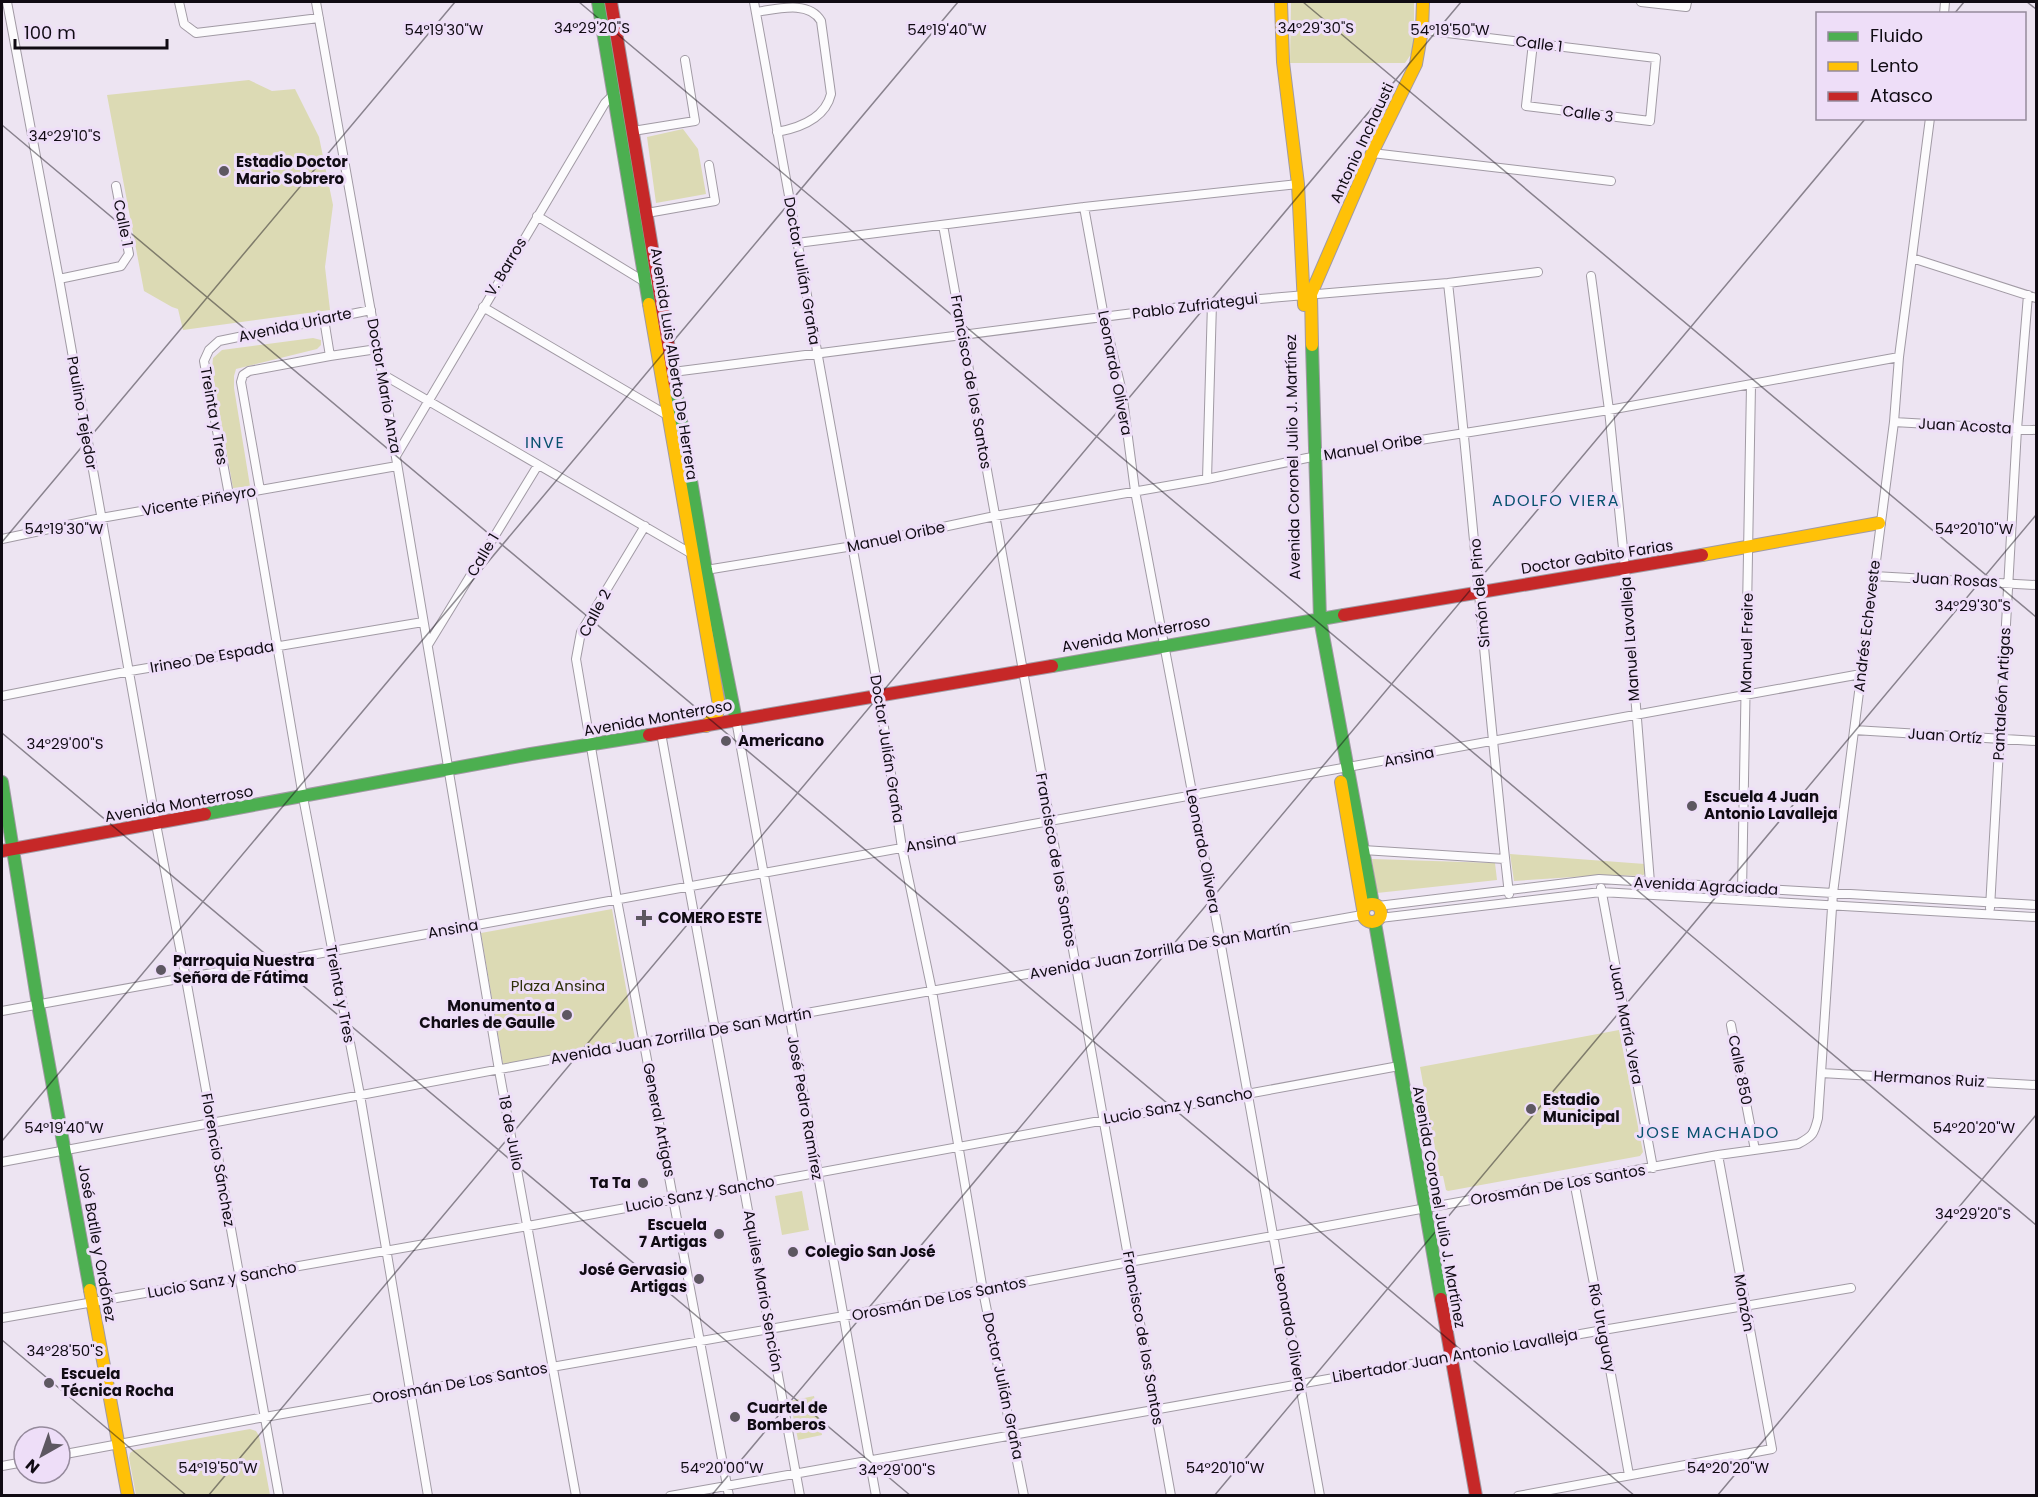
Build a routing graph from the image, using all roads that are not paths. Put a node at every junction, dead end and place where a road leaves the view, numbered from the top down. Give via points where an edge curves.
1 (7, 2) edge
2 (179, 2) edge
3 (316, 2) edge
4 (598, 2) edge
5 (611, 2) edge
6 (754, 2) edge
7 (1281, 2) edge
8 (1423, 2) edge
9 (1641, 2) edge
10 (1687, 4) edge
11 (756, 12) junction
12 (319, 18) junction
13 (1422, 30) junction
14 (1533, 43) junction
15 (685, 60) dead end
16 (627, 91) junction
17 (613, 93) junction
18 (1930, 120) edge
19 (1650, 121) joint
20 (633, 131) junction
21 (777, 132) junction
22 (1372, 153) junction
23 (709, 165) dead end
24 (1611, 181) dead end
25 (1298, 184) junction
26 (116, 186) dead end
27 (1084, 207) junction
28 (647, 213) junction
29 (537, 216) junction
30 (943, 225) junction
31 (797, 243) junction
32 (1912, 258) junction
33 (1538, 272) dead end
34 (1591, 276) dead end
35 (59, 279) junction
36 (651, 282) junction
37 (1448, 283) junction
38 (1308, 294) junction
39 (2032, 296) edge
40 (1212, 303) junction
41 (483, 307) junction
42 (371, 310) junction
43 (1104, 317) junction
44 (324, 319) junction
45 (963, 335) junction
46 (219, 341) joint
47 (377, 349) junction
48 (817, 354) junction
49 (330, 356) junction
50 (1899, 357) junction
51 (674, 372) junction
52 (382, 374) junction
53 (1751, 385) junction
54 (428, 400) junction
55 (1609, 410) junction
56 (667, 415) junction
57 (1894, 422) junction
58 (2017, 429) junction
59 (2037, 430) edge
60 (1465, 432) junction
61 (396, 456) junction
62 (1310, 458) junction
63 (538, 465) junction
64 (397, 466) junction
65 (1207, 479) junction
66 (256, 491) junction
67 (1135, 491) junction
68 (229, 495) junction
69 (995, 516) junction
70 (101, 518) junction
71 (1879, 523) junction
72 (645, 526) junction
73 (2, 539) edge
74 (853, 546) junction
75 (1749, 548) junction
76 (691, 554) junction
77 (1625, 568) junction
78 (706, 570) junction
79 (1874, 576) junction
80 (2008, 584) junction
81 (2037, 585) edge
82 (1480, 591) junction
83 (1316, 620) junction
84 (423, 622) junction
85 (428, 645) junction
86 (1164, 645) junction
87 (278, 646) junction
88 (1023, 669) junction
89 (130, 671) junction
90 (1861, 674) junction
91 (879, 694) junction
92 (2, 696) edge
93 (1746, 696) junction
94 (1635, 715) junction
95 (736, 720) junction
96 (706, 726) junction
97 (1854, 730) junction
98 (661, 733) junction
99 (2000, 739) junction
100 (1492, 741) junction
101 (2037, 741) edge
102 (592, 745) junction
103 (1343, 769) junction
104 (449, 770) junction
105 (2, 782) edge
106 (1192, 796) junction
107 (303, 797) junction
108 (1049, 822) junction
109 (156, 824) junction
110 (902, 848) junction
111 (6, 850) edge
112 (1363, 850) junction
113 (1505, 859) junction
114 (763, 872) junction
115 (1599, 879) junction
116 (1651, 883) junction
117 (688, 886) junction
118 (1743, 888) junction
119 (1508, 889) junction
120 (1601, 892) junction
121 (1833, 893) junction
122 (1651, 895) junction
123 (617, 900) junction
124 (1742, 900) junction
125 (1510, 903) junction
126 (1990, 903) junction
127 (1832, 904) junction
128 (2037, 905) edge
129 (1372, 912) junction
130 (1989, 914) junction
131 (2037, 916) edge
132 (475, 925) junction
133 (1221, 940) junction
134 (332, 951) junction
135 (1076, 967) junction
136 (186, 979) junction
137 (932, 991) junction
138 (38, 1005) junction
139 (2, 1011) edge
140 (789, 1017) junction
141 (1731, 1025) dead end
142 (715, 1029) junction
143 (644, 1042) junction
144 (1399, 1066) junction
145 (499, 1070) junction
146 (1821, 1073) junction
147 (2037, 1085) edge
148 (1248, 1093) junction
149 (360, 1095) junction
150 (1103, 1120) junction
151 (212, 1122) junction
152 (1814, 1133) joint
153 (958, 1147) junction
154 (65, 1150) junction
155 (1755, 1150) junction
156 (1718, 1155) junction
157 (2, 1162) edge
158 (1653, 1168) junction
159 (817, 1173) junction
160 (1574, 1181) junction
161 (744, 1186) junction
162 (674, 1199) junction
163 (1425, 1209) junction
164 (528, 1226) junction
165 (1274, 1236) junction
166 (386, 1251) junction
167 (1129, 1262) junction
168 (239, 1277) junction
169 (1851, 1288) dead end
170 (983, 1291) junction
171 (92, 1303) junction
172 (1744, 1305) junction
173 (844, 1316) junction
174 (2, 1318) edge
175 (769, 1329) junction
176 (1603, 1330) junction
177 (701, 1342) junction
178 (1451, 1358) junction
179 (552, 1367) junction
180 (1300, 1384) junction
181 (410, 1393) junction
182 (1156, 1410) junction
183 (265, 1417) junction
184 (1013, 1435) junction
185 (118, 1445) junction
186 (72, 1453) edge
187 (870, 1461) junction
188 (797, 1474) junction
189 (1629, 1475) junction
190 (727, 1485) junction
191 (128, 1496) edge
192 (279, 1496) edge
193 (428, 1496) edge
194 (576, 1496) edge
195 (670, 1496) edge
196 (729, 1496) edge
197 (800, 1496) edge
198 (876, 1496) edge
199 (1024, 1496) edge
200 (1171, 1496) edge
201 (1320, 1496) edge
202 (1476, 1496) edge
203 (1518, 1496) edge

1 - 35 street, Paulino Tejedor
2 - 12 street via 183,24 196,33
3 - 12 street, Doctor Mario Anza
4 - 17 street, Avenida Luis Alberto De Herrera
5 - 16 street, Avenida Luis Alberto De Herrera
6 - 11 street, Doctor Julián Graña
7 - 25 street, Avenida Coronel Julio J. Martínez via 1283,62
8 - 13 street, Antonio Inchausti
9 - 10 street
11 - 21 street, Doctor Julián Graña
11 - 21 street via 803,6 817,13 821,21 830,100 803,126
12 - 42 street, Doctor Mario Anza
13 - 14 street, Calle 1
13 - 22 street, Antonio Inchausti via 1416,64
14 - 19 street, Calle 1 via 1656,58
14 - 19 street, Calle 3 via 1526,106
15 - 20 street via 695,121
16 - 17 street
16 - 20 street, Avenida Luis Alberto De Herrera
17 - 29 street, V. Barros
17 - 36 street, Avenida Luis Alberto De Herrera
18 - 32 street, Andrés Echeveste
20 - 28 street, Avenida Luis Alberto De Herrera
21 - 31 street, Doctor Julián Graña
22 - 24 street
22 - 38 street, Antonio Inchausti
23 - 28 street via 715,201
25 - 27 street
25 - 38 street, Avenida Coronel Julio J. Martínez
26 - 35 street, Calle 1 via 129,254 126,261 121,266
27 - 30 street
27 - 43 street, Leonardo Olivera
28 - 36 street, Avenida Luis Alberto De Herrera
29 - 36 street
29 - 41 street, V. Barros
30 - 31 street
30 - 45 street, Francisco de los Santos
31 - 48 street, Doctor Julián Graña
32 - 39 street
32 - 50 street, Andrés Echeveste
33 - 37 street, Pablo Zufriategui
34 - 55 street, Manuel Lavalleja
35 - 70 street, Paulino Tejedor
36 - 51 street, Avenida Luis Alberto De Herrera
36 - 56 street, Avenida Luis Alberto De Herrera
37 - 38 street, Pablo Zufriategui
37 - 60 street, Simón del Pino
38 - 40 street, Pablo Zufriategui
38 - 62 street, Avenida Coronel Julio J. Martínez
39 - 58 street, Pantaleón Artigas
40 - 43 street, Pablo Zufriategui
40 - 65 street
41 - 54 street, V. Barros
41 - 56 street
42 - 44 street, Avenida Uriarte
42 - 47 street, Doctor Mario Anza
43 - 45 street, Pablo Zufriategui
43 - 67 street, Leonardo Olivera via 1122,392
44 - 46 street, Avenida Uriarte
44 - 49 street
45 - 48 street, Pablo Zufriategui
45 - 69 street, Francisco de los Santos
46 - 68 street, Treinta y Tres via 204,361
47 - 49 street
47 - 52 street, Doctor Mario Anza
48 - 51 street, Pablo Zufriategui
48 - 74 street, Doctor Julián Graña
49 - 66 street via 243,375
50 - 53 street, Manuel Oribe
50 - 57 street, Andrés Echeveste
51 - 78 street, Avenida Luis Alberto De Herrera
52 - 54 street
52 - 61 street, Doctor Mario Anza
53 - 55 street, Manuel Oribe
53 - 75 street, Manuel Freire
54 - 61 street, V. Barros
54 - 63 street
55 - 60 street, Manuel Oribe
55 - 77 street, Manuel Lavalleja
56 - 76 street, Avenida Luis Alberto De Herrera
57 - 58 street, Juan Acosta
57 - 71 street, Andrés Echeveste
58 - 59 street, Juan Acosta
58 - 80 street, Pantaleón Artigas
60 - 62 street, Manuel Oribe
60 - 82 street, Simón del Pino
61 - 64 street, Doctor Mario Anza
62 - 65 street, Manuel Oribe
62 - 83 street, Avenida Coronel Julio J. Martínez
63 - 72 street
63 - 85 street, Calle 1
64 - 66 street, Vicente Piñeyro
64 - 84 street, Doctor Mario Anza
65 - 67 street, Manuel Oribe
66 - 68 street, Vicente Piñeyro
66 - 87 street, Treinta y Tres
67 - 69 street, Manuel Oribe
67 - 86 street, Leonardo Olivera
68 - 70 street, Vicente Piñeyro
69 - 74 street, Manuel Oribe
69 - 88 street, Francisco de los Santos
70 - 73 street, Vicente Piñeyro
70 - 89 street, Paulino Tejedor
71 - 75 street, Doctor Gabito Farias
71 - 79 street, Andrés Echeveste
72 - 76 street
72 - 102 street, Calle 2 via 581,632 576,659
74 - 78 street, Manuel Oribe
74 - 91 street, Doctor Julián Graña
75 - 77 street, Doctor Gabito Farias
75 - 93 street, Manuel Freire
76 - 78 street
76 - 96 street, Avenida Luis Alberto De Herrera via 719,705 717,714
77 - 82 street, Doctor Gabito Farias
77 - 94 street, Manuel Lavalleja
78 - 95 street, Avenida Luis Alberto De Herrera
79 - 80 street, Juan Rosas
79 - 90 street, Andrés Echeveste
80 - 81 street, Juan Rosas
80 - 99 street, Pantaleón Artigas
82 - 83 street, Doctor Gabito Farias
82 - 100 street, Simón del Pino
83 - 86 street, Avenida Monterroso
83 - 103 street, Avenida Coronel Julio J. Martínez
84 - 85 street, Doctor Mario Anza
84 - 87 street, Irineo De Espada
85 - 104 street, Doctor Mario Anza
86 - 88 street, Avenida Monterroso
86 - 106 street, Leonardo Olivera
87 - 89 street, Irineo De Espada
87 - 107 street, Treinta y Tres
88 - 91 street, Avenida Monterroso
88 - 108 street, Francisco de los Santos
89 - 92 street, Irineo De Espada
89 - 109 street, Paulino Tejedor
90 - 93 street, Ansina
90 - 97 street, Andrés Echeveste
91 - 95 street, Avenida Monterroso
91 - 110 street, Doctor Julián Graña
93 - 94 street, Ansina
93 - 118 street, Manuel Freire
94 - 100 street, Ansina
94 - 116 street, Manuel Lavalleja
95 - 96 street, Avenida Monterroso
95 - 114 street, José Pedro Ramírez
96 - 98 street, Avenida Monterroso
97 - 99 street, Juan Ortíz
97 - 121 street, Andrés Echeveste
98 - 102 street, Avenida Monterroso
98 - 117 street, Aquiles Mario Sención
99 - 101 street, Juan Ortíz
99 - 126 street, Pantaleón Artigas
100 - 103 street, Ansina
100 - 113 street, Simón del Pino
102 - 104 street, Avenida Monterroso
102 - 123 street, General Artigas
103 - 106 street, Ansina
103 - 112 street, Avenida Coronel Julio J. Martínez
103 - 129 street, Avenida Coronel Julio J. Martínez
104 - 107 street, Avenida Monterroso
104 - 132 street, 18 de Julio
105 - 111 street, José Batlle y Ordóñez
106 - 108 street, Ansina
106 - 133 street, Leonardo Olivera
107 - 109 street, Avenida Monterroso
107 - 134 street, Treinta y Tres
108 - 110 street, Ansina
108 - 135 street, Francisco de los Santos
109 - 111 street, Avenida Monterroso
109 - 136 street, Florencio Sánchez
110 - 114 street, Ansina
110 - 137 street, Doctor Julián Graña
111 - 138 street, José Batlle y Ordóñez
112 - 113 street
112 - 129 street, Avenida Coronel Julio J. Martínez
113 - 119 street, Simón del Pino
114 - 117 street, Ansina
114 - 140 street, José Pedro Ramírez
115 - 116 street, Avenida Agraciada
115 - 119 street, Avenida Agraciada
115 - 120 street, Juan María Vera
116 - 118 street, Avenida Agraciada
116 - 122 street, Manuel Lavalleja
117 - 123 street, Ansina
117 - 142 street, Aquiles Mario Sención
118 - 121 street, Avenida Agraciada
118 - 124 street, Manuel Freire
119 - 125 street, Simón del Pino
119 - 129 street, Avenida Agraciada
120 - 122 street, Avenida Agraciada
120 - 125 street, Avenida Agraciada
120 - 158 street, Juan María Vera
121 - 126 street, Avenida Agraciada
121 - 127 street, Andrés Echeveste
122 - 124 street, Avenida Agraciada
123 - 132 street, Ansina
123 - 143 street, General Artigas
124 - 127 street, Avenida Agraciada
125 - 129 street, Avenida Agraciada
126 - 128 street, Avenida Agraciada
126 - 130 street, Pantaleón Artigas
127 - 130 street, Avenida Agraciada
127 - 146 street, Andrés Echeveste
129 - 133 street, Avenida Juan Zorrilla De San Martín
129 - 144 street, Avenida Coronel Julio J. Martínez
130 - 131 street, Avenida Agraciada
132 - 134 street, Ansina
132 - 145 street, 18 de Julio
133 - 135 street, Avenida Juan Zorrilla De San Martín
133 - 148 street, Leonardo Olivera
134 - 136 street, Ansina
134 - 149 street, Treinta y Tres
135 - 137 street, Avenida Juan Zorrilla De San Martín
135 - 150 street, Francisco de los Santos
136 - 138 street, Ansina
136 - 151 street, Florencio Sánchez
137 - 140 street, Avenida Juan Zorrilla De San Martín
137 - 153 street, Doctor Julián Graña
138 - 139 street, Ansina
138 - 154 street, José Batlle y Ordóñez
140 - 142 street, Avenida Juan Zorrilla De San Martín
140 - 159 street, José Pedro Ramírez
141 - 155 street, Calle 850
142 - 143 street, Avenida Juan Zorrilla De San Martín
142 - 161 street, Aquiles Mario Sención
143 - 145 street, Avenida Juan Zorrilla De San Martín
143 - 162 street, General Artigas
144 - 148 street, Lucio Sanz y Sancho
144 - 163 street, Avenida Coronel Julio J. Martínez
145 - 149 street, Avenida Juan Zorrilla De San Martín
145 - 164 street, 18 de Julio
146 - 147 street, Hermanos Ruiz
146 - 152 street, Andrés Echeveste
148 - 150 street, Lucio Sanz y Sancho
148 - 165 street, Leonardo Olivera
149 - 151 street, Avenida Juan Zorrilla De San Martín
149 - 166 street, Treinta y Tres
150 - 153 street, Lucio Sanz y Sancho
150 - 167 street, Francisco de los Santos
151 - 154 street, Avenida Juan Zorrilla De San Martín
151 - 168 street, Florencio Sánchez
152 - 155 street, Orosmán De Los Santos via 1798,1144
153 - 159 street, Lucio Sanz y Sancho
153 - 170 street, Doctor Julián Graña
154 - 157 street, Avenida Juan Zorrilla De San Martín
154 - 171 street, José Batlle y Ordóñez
155 - 156 street, Orosmán De Los Santos
156 - 158 street, Orosmán De Los Santos
156 - 172 street, Monzón
158 - 160 street, Orosmán De Los Santos
159 - 161 street, Lucio Sanz y Sancho
159 - 173 street, José Pedro Ramírez
160 - 163 street, Orosmán De Los Santos
160 - 176 street, Río Uruguay
161 - 162 street, Lucio Sanz y Sancho
161 - 175 street, Aquiles Mario Sención
162 - 164 street, Lucio Sanz y Sancho
162 - 177 street, General Artigas
163 - 165 street, Orosmán De Los Santos
163 - 178 street, Avenida Coronel Julio J. Martínez
164 - 166 street, Lucio Sanz y Sancho
164 - 179 street, 18 de Julio
165 - 167 street, Orosmán De Los Santos
165 - 180 street, Leonardo Olivera
166 - 168 street, Lucio Sanz y Sancho
166 - 181 street, Treinta y Tres
167 - 170 street, Orosmán De Los Santos
167 - 182 street, Francisco de los Santos
168 - 171 street, Lucio Sanz y Sancho
168 - 183 street, Florencio Sánchez
169 - 172 street, Libertador Juan Antonio Lavalleja
170 - 173 street, Orosmán De Los Santos
170 - 184 street, Doctor Julián Graña
171 - 174 street, Lucio Sanz y Sancho
171 - 185 street, José Batlle y Ordóñez
172 - 176 street, Libertador Juan Antonio Lavalleja
172 - 189 street, Monzón via 1772,1449
173 - 175 street, Orosmán De Los Santos
173 - 187 street, José Pedro Ramírez
175 - 177 street, Orosmán De Los Santos
175 - 188 street, Aquiles Mario Sención
176 - 178 street, Libertador Juan Antonio Lavalleja
176 - 189 street, Río Uruguay
177 - 179 street, Orosmán De Los Santos
177 - 190 street, General Artigas
178 - 180 street, Libertador Juan Antonio Lavalleja
178 - 202 street, Avenida Coronel Julio J. Martínez
179 - 181 street, Orosmán De Los Santos
179 - 194 street, 18 de Julio
180 - 182 street, Libertador Juan Antonio Lavalleja
180 - 201 street, Leonardo Olivera
181 - 183 street, Orosmán De Los Santos
181 - 193 street, Treinta y Tres
182 - 184 street, Libertador Juan Antonio Lavalleja
182 - 200 street, Francisco de los Santos
183 - 185 street, Orosmán De Los Santos
183 - 192 street, Florencio Sánchez
184 - 187 street, Libertador Juan Antonio Lavalleja
184 - 199 street, Doctor Julián Graña
185 - 186 street, Orosmán De Los Santos
185 - 191 street, José Batlle y Ordóñez
187 - 188 street, Libertador Juan Antonio Lavalleja
187 - 198 street, José Pedro Ramírez
188 - 190 street, Libertador Juan Antonio Lavalleja
188 - 197 street, Aquiles Mario Sención
189 - 203 street
190 - 195 street, Libertador Juan Antonio Lavalleja
190 - 196 street, General Artigas

